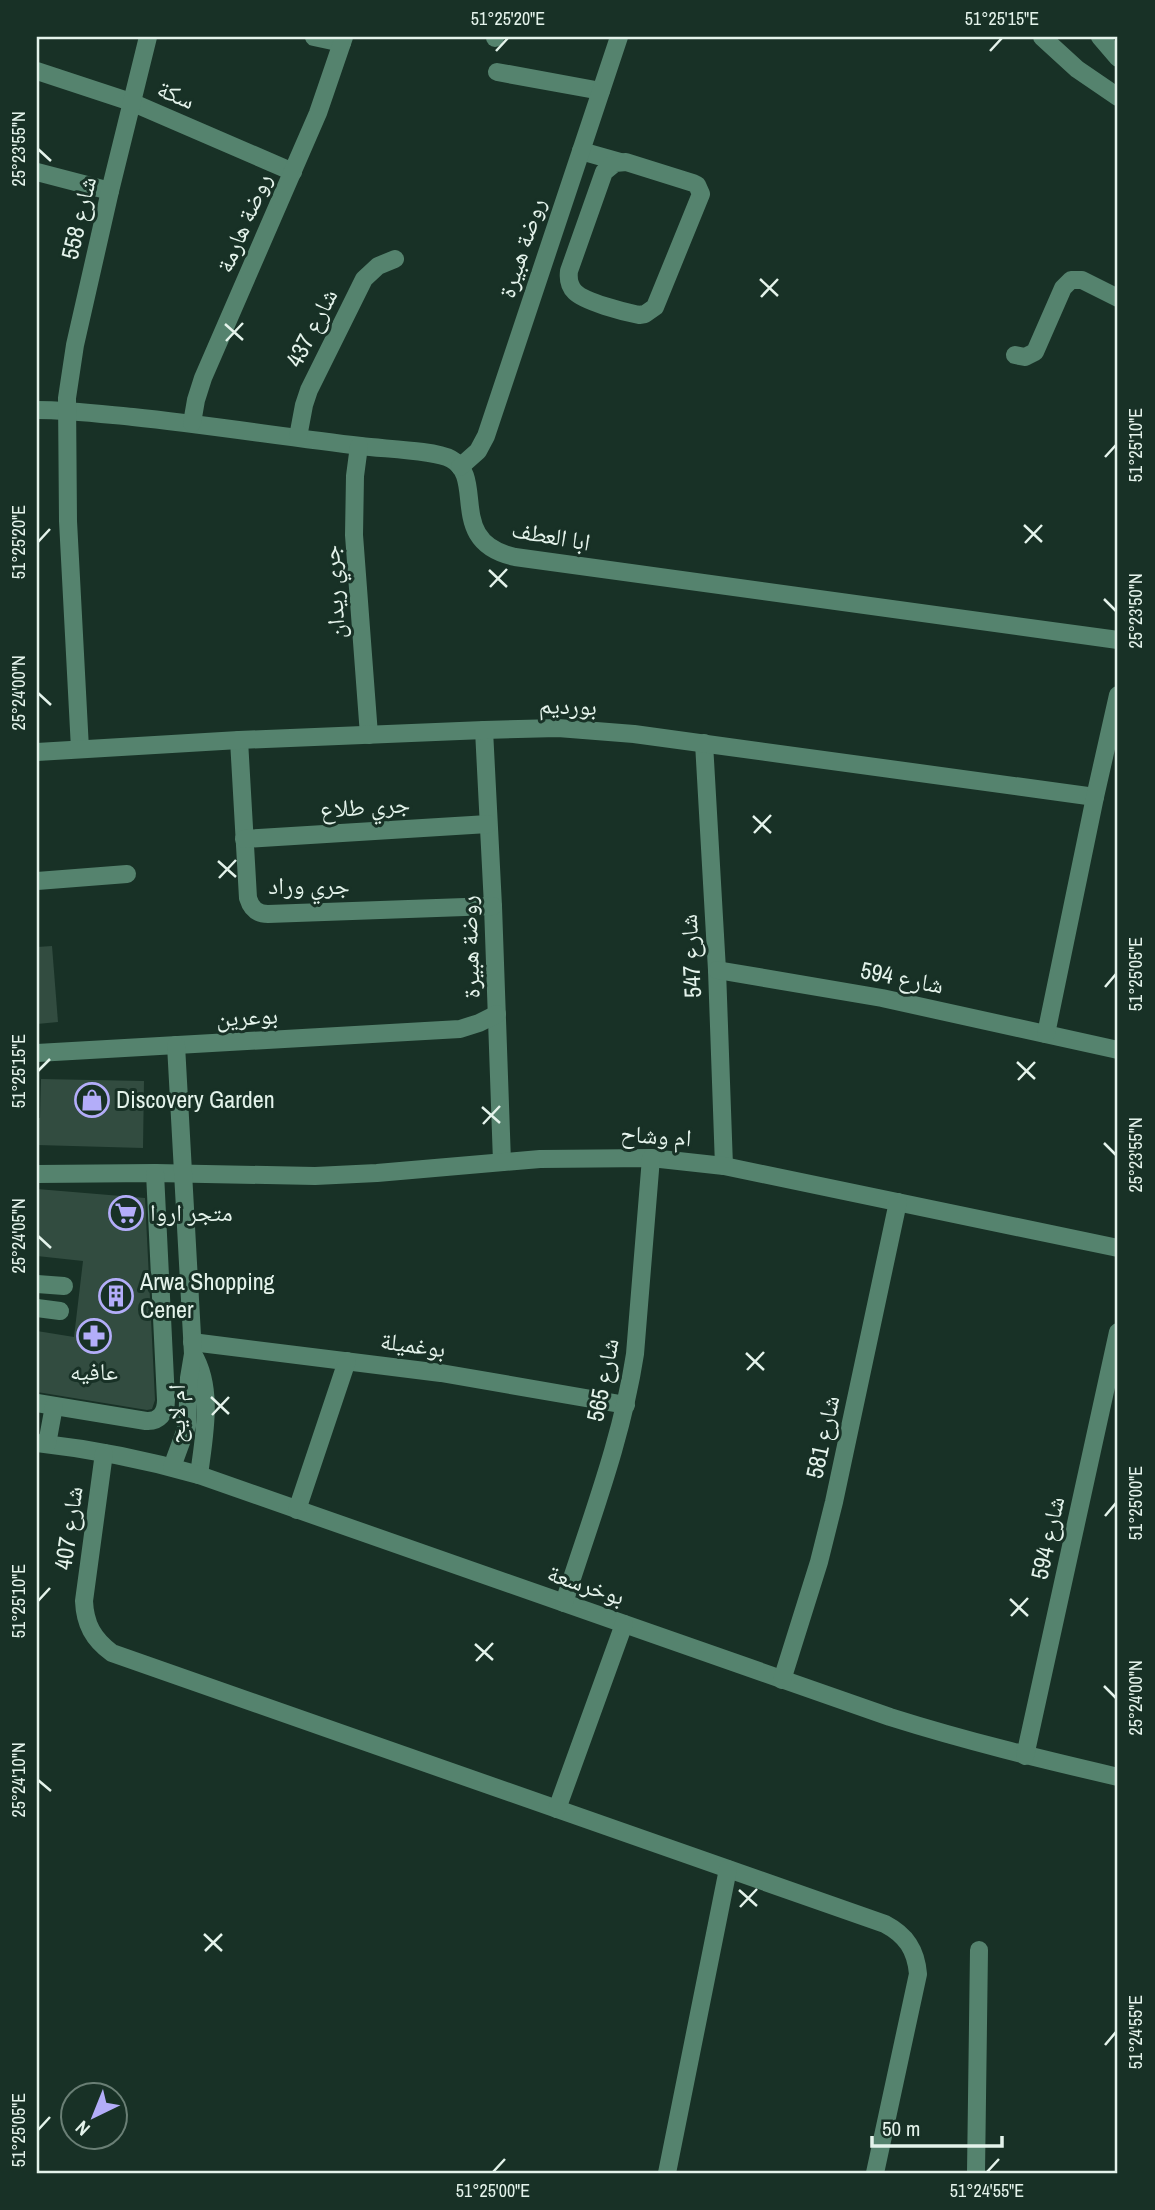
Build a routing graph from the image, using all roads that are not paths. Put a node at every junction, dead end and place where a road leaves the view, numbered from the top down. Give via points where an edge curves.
1 (148, 37) edge
2 (314, 37) edge
3 (619, 37) edge
4 (1042, 37) edge
5 (1100, 37) edge
6 (343, 40) edge
7 (1118, 58) edge
8 (37, 71) edge
9 (497, 72) dead end
10 (601, 91) junction
11 (1118, 97) edge
12 (131, 102) junction
13 (581, 151) junction
14 (620, 162) junction
15 (37, 172) edge
16 (293, 172) junction
17 (110, 191) junction
18 (395, 259) dead end
19 (1118, 298) edge
20 (1015, 355) dead end
21 (37, 411) edge
22 (67, 411) junction
23 (192, 423) junction
24 (298, 437) junction
25 (359, 446) junction
26 (460, 467) junction
27 (1118, 640) edge
28 (1118, 695) edge
29 (484, 730) junction
30 (369, 735) junction
31 (239, 740) junction
32 (704, 743) junction
33 (80, 750) junction
34 (37, 752) edge
35 (1095, 797) junction
36 (488, 824) junction
37 (244, 839) junction
38 (127, 874) dead end
39 (37, 881) edge
40 (493, 906) junction
41 (717, 970) junction
42 (497, 1014) junction
43 (460, 1029) junction
44 (1046, 1034) junction
45 (498, 1040) junction
46 (176, 1045) junction
47 (1118, 1050) edge
48 (37, 1053) edge
49 (651, 1158) junction
50 (502, 1162) junction
51 (724, 1167) junction
52 (155, 1173) junction
53 (37, 1174) edge
54 (183, 1174) junction
55 (898, 1202) junction
56 (1118, 1248) edge
57 (37, 1284) edge
58 (64, 1286) dead end
59 (37, 1308) edge
60 (60, 1311) dead end
61 (1118, 1332) edge
62 (192, 1348) junction
63 (347, 1360) junction
64 (45, 1405) edge
65 (626, 1405) junction
66 (42, 1443) edge
67 (104, 1453) junction
68 (172, 1467) junction
69 (199, 1475) junction
70 (297, 1510) junction
71 (565, 1603) junction
72 (624, 1624) junction
73 (782, 1679) junction
74 (1025, 1756) junction
75 (1118, 1777) edge
76 (557, 1809) junction
77 (728, 1869) junction
78 (979, 1950) dead end
79 (667, 2173) edge
80 (875, 2173) edge
81 (976, 2173) edge

1 - 12 street, شارع 558
2 - 6 street, روضة هارمة
3 - 10 street, روضة هبيرة
4 - 11 street
5 - 7 street
6 - 16 street, روضة هارمة
8 - 12 street, سكة
9 - 10 street
10 - 13 street, روضة هبيرة
12 - 16 street, سكة
12 - 17 street, شارع 558
13 - 14 street
13 - 26 street, روضة هبيرة via 486,436
14 - 14 street via 604,172 568,278 573,290 583,297 645,314 655,307 701,194 693,183
15 - 17 street
16 - 23 street, روضة هارمة via 204,377
17 - 22 street, شارع 558 via 72,362
18 - 24 street, شارع 437 via 364,279 309,390
19 - 20 street via 1082,280 1071,280 1063,288 1035,352
21 - 22 street
22 - 23 street
22 - 33 street, شارع 558
23 - 24 street
24 - 25 street
25 - 26 street via 442,455
25 - 30 street, جري ريدان via 354,525
26 - 27 street, ابا العطف via 473,525 485,543 504,555
28 - 35 street
29 - 30 street, بورديم
29 - 32 street, بورديم via 596,730
29 - 36 street, روضة هبيرة
30 - 31 street, بورديم
31 - 33 street, بورديم
31 - 37 street, جري وراد
32 - 35 street, بورديم
32 - 41 street, شارع 547
33 - 34 street, بورديم
35 - 44 street
36 - 37 street, جري طلاع
36 - 40 street, روضة هبيرة
37 - 40 street, جري وراد via 248,898 263,914
38 - 39 street
40 - 42 street, روضة هبيرة
41 - 44 street, شارع 594 via 882,998
41 - 51 street, شارع 547
42 - 43 street, بوعرين
42 - 45 street, روضة هبيرة
43 - 45 street, بوعرين
43 - 46 street, بوعرين
44 - 47 street, شارع 594
45 - 50 street, روضة هبيرة
46 - 48 street, بوعرين
46 - 54 street, ام لايح
49 - 50 street, ام وشاح
49 - 51 street, ام وشاح
49 - 65 street, شارع 565 via 635,1354
50 - 54 street, ام وشاح via 315,1176
51 - 55 street, ام وشاح
52 - 53 street, ام وشاح
52 - 54 street, ام وشاح
52 - 64 street via 165,1387 162,1416 152,1421
54 - 62 street, ام لايح
55 - 56 street, ام وشاح
55 - 73 street, شارع 581 via 834,1502
57 - 58 street
59 - 60 street
61 - 74 street, شارع 594
62 - 63 street, بوغميلة
62 - 68 street, ام لايح via 187,1426
62 - 69 street, ام لايح via 201,1371 205,1409
63 - 65 street, بوغميلة
63 - 70 street
64 - 66 street
65 - 71 street, شارع 565
66 - 67 street, بوخرسعة
67 - 68 street, بوخرسعة
67 - 76 street, شارع 407 via 84,1601 86,1621 103,1646 121,1658
68 - 69 street, بوخرسعة
69 - 70 street, بوخرسعة
70 - 71 street, بوخرسعة
71 - 72 street, بوخرسعة
72 - 73 street, بوخرسعة
72 - 76 street
73 - 74 street, بوخرسعة
74 - 75 street, بوخرسعة
76 - 77 street
77 - 79 street
77 - 80 street via 885,1924 906,1938 913,1949 918,1974
78 - 81 street

